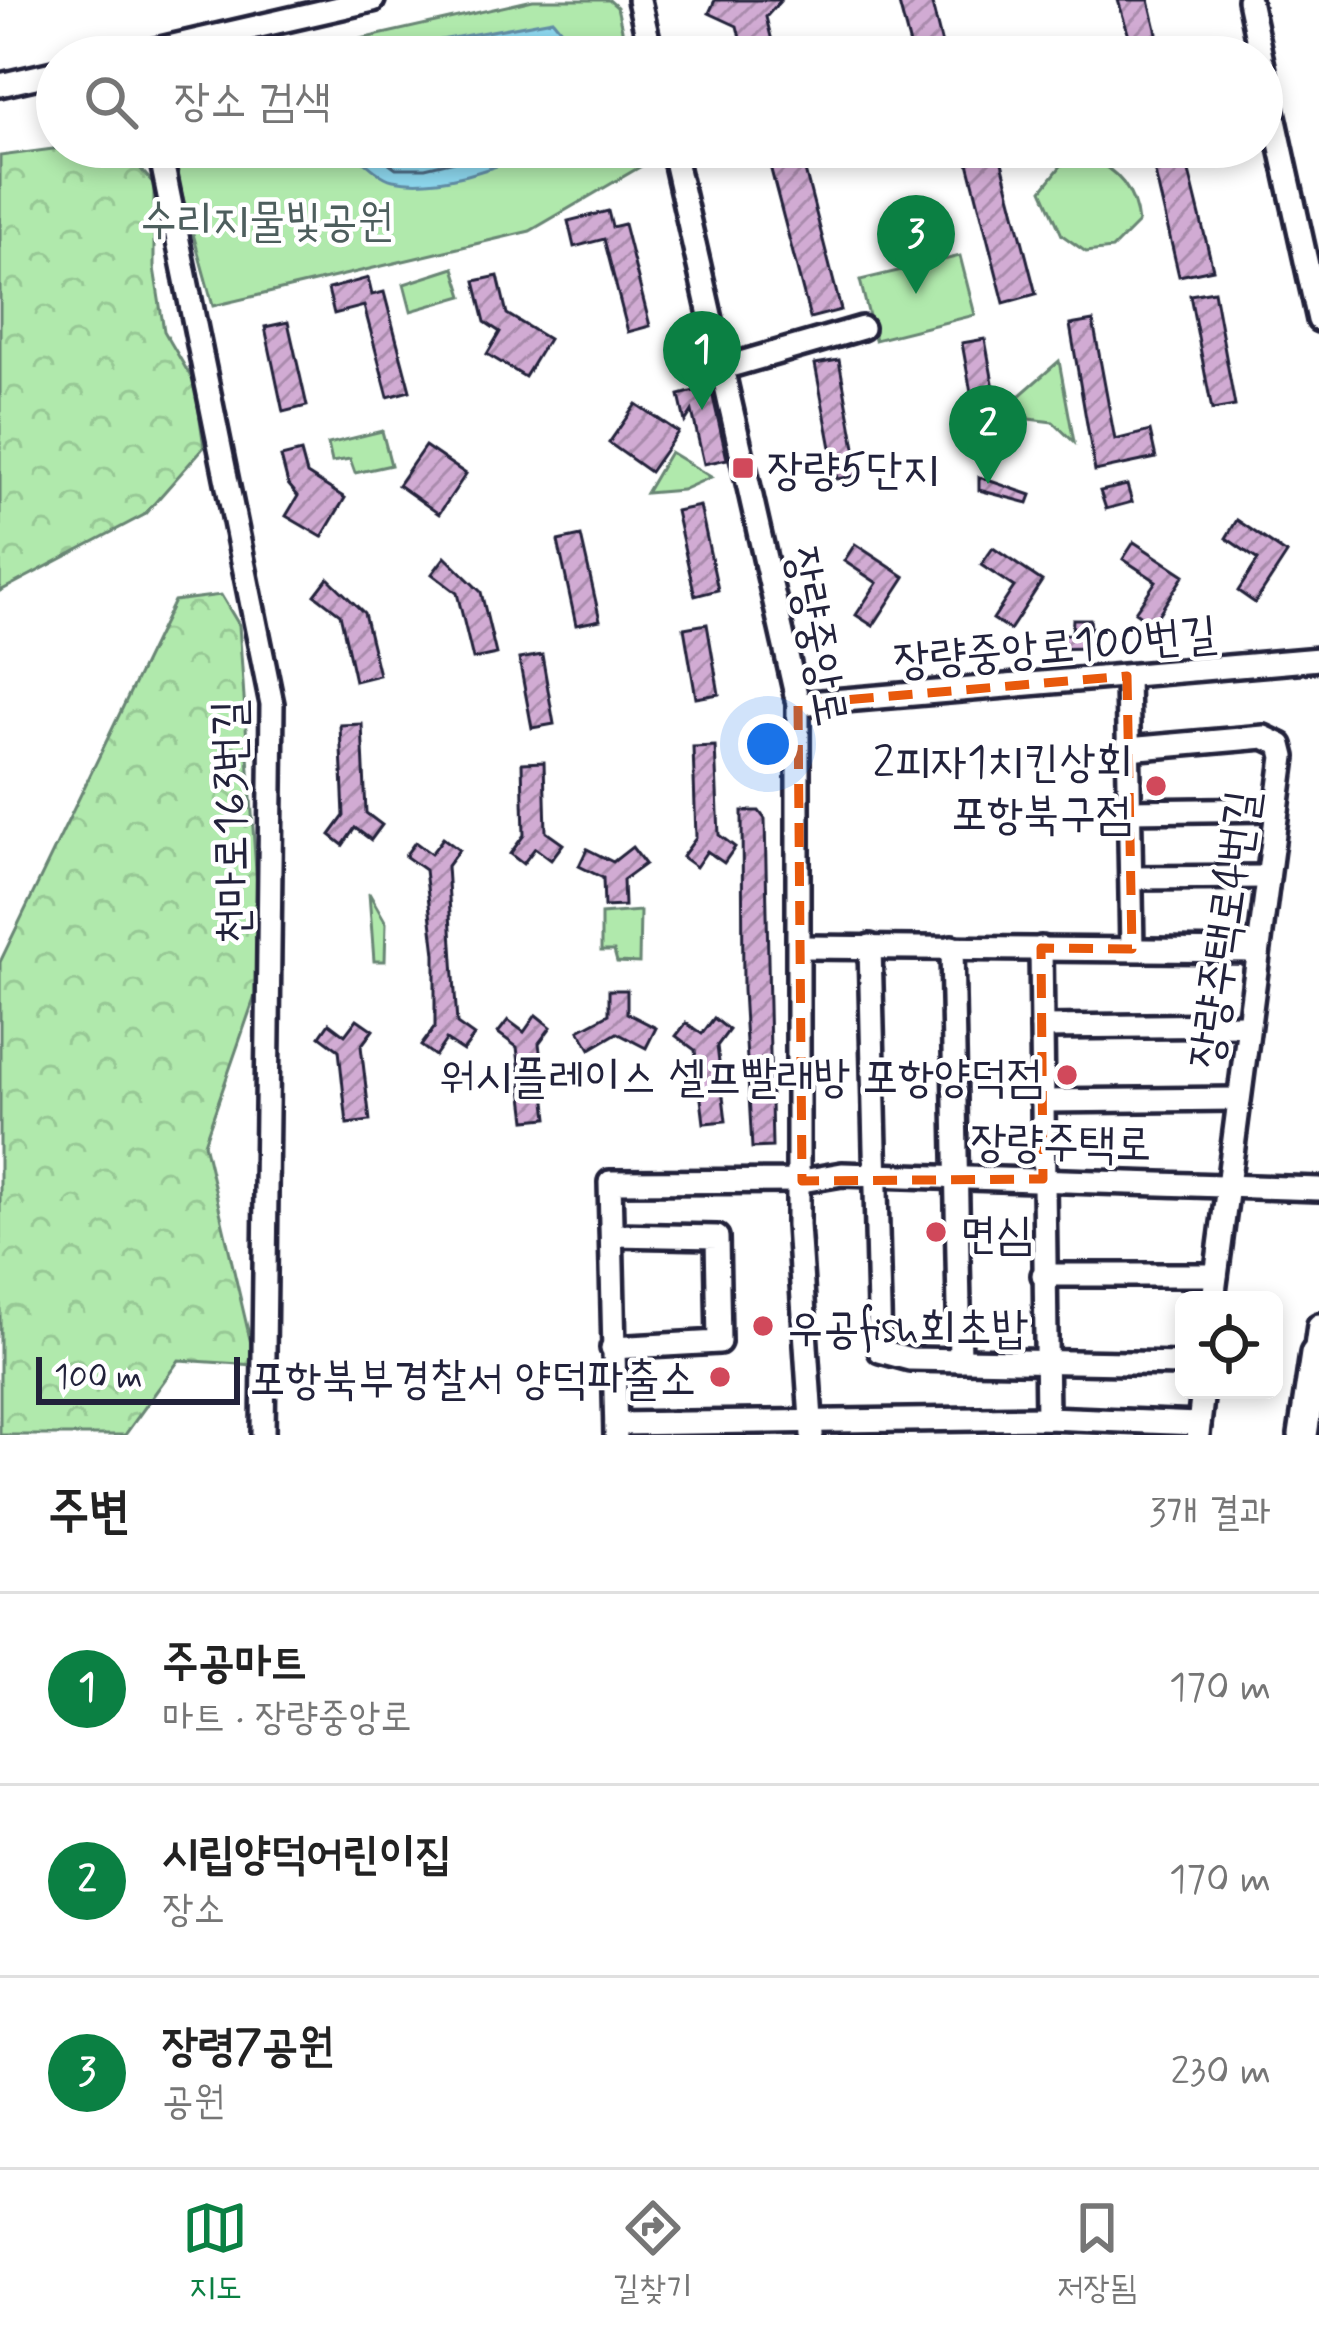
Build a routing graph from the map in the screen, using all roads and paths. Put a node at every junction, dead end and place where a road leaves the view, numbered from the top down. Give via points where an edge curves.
1 (374, 0) edge
2 (639, 0) edge
3 (1249, 0) edge
4 (220, 36) edge
5 (647, 36) edge
6 (1257, 36) edge
7 (36, 77) edge
8 (0, 85) edge
9 (1283, 155) edge
10 (162, 168) edge
11 (677, 168) edge
12 (1319, 320) edge
13 (862, 328) dead end
14 (723, 368) junction
15 (1319, 659) edge
16 (1127, 676) junction
17 (798, 704) junction
18 (1128, 749) junction
19 (1277, 809) junction
20 (1130, 811) junction
21 (1268, 877) junction
22 (1131, 878) junction
23 (870, 946) junction
24 (801, 947) junction
25 (952, 947) junction
26 (1041, 948) junction
27 (1132, 949) junction
28 (1257, 951) junction
29 (1247, 1025) junction
30 (1042, 1027) junction
31 (1238, 1100) junction
32 (1042, 1101) junction
33 (874, 1177) junction
34 (955, 1178) junction
35 (1043, 1179) junction
36 (802, 1181) junction
37 (1227, 1182) junction
38 (1319, 1189) edge
39 (613, 1235) junction
40 (1043, 1275) junction
41 (1216, 1275) junction
42 (1214, 1291) edge
43 (1319, 1325) edge
44 (612, 1348) junction
45 (1317, 1355) edge
46 (960, 1360) junction
47 (1044, 1361) junction
48 (1175, 1364) edge
49 (1202, 1399) edge
50 (1047, 1418) junction
51 (709, 1427) edge
52 (906, 1427) edge
53 (812, 1429) edge
54 (1198, 1429) edge
55 (616, 1430) edge
56 (262, 1435) edge
57 (1303, 1435) edge

1 - 4 street
2 - 5 street
3 - 6 street
7 - 8 street
9 - 12 street
10 - 56 street, 천마로163번길 via 272,704
11 - 14 street, 장량중앙로
13 - 14 street
14 - 17 street, 장량중앙로
15 - 16 street, 장량중앙로100번길
16 - 17 street, 장량중앙로100번길
16 - 18 street
17 - 24 street, 장량중앙로
18 - 19 street, 장량주택로4번길 via 1264,737 1285,757
18 - 20 street
19 - 20 street
19 - 21 street, 장량주택로4번길
20 - 22 street
21 - 22 street
21 - 28 street, 장량주택로4번길
22 - 27 street
23 - 24 street
23 - 25 street
23 - 33 street
24 - 36 street, 장량중앙로
25 - 26 street
25 - 34 street
26 - 27 street
26 - 30 street
27 - 28 street
28 - 29 street, 장량주택로4번길
29 - 30 street
29 - 31 street, 장량주택로4번길
30 - 32 street
31 - 32 street
31 - 37 street, 장량주택로4번길
32 - 35 street
33 - 34 street, 장량주택로
33 - 36 street, 장량주택로
33 - 46 street via 880,1351
34 - 35 street, 장량주택로
34 - 46 street
35 - 37 street, 장량주택로
35 - 40 street
36 - 39 street, 장량주택로 via 610,1182
36 - 53 street, 장량중앙로
37 - 38 street, 장량주택로
37 - 41 street, 장량주택로4번길
39 - 44 street
39 - 44 street via 717,1237 719,1342
40 - 41 street
40 - 47 street
41 - 42 street, 장량주택로4번길
43 - 45 street
44 - 55 street
45 - 57 main road
46 - 47 street
47 - 48 street
47 - 50 street
49 - 54 street
50 - 52 street
50 - 54 street
51 - 53 street
51 - 55 street
52 - 53 street

